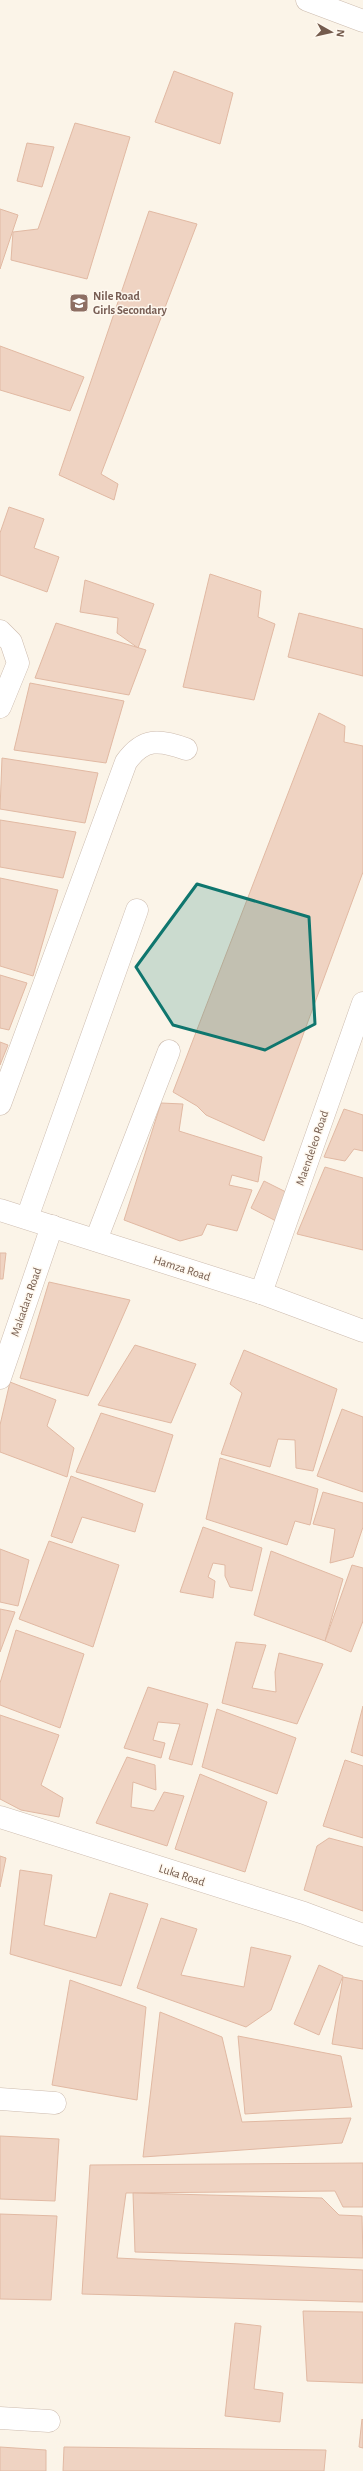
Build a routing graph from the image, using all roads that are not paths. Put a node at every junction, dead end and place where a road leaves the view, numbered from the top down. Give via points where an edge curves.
1 (307, 0) edge
2 (363, 21) edge
3 (0, 631) edge
4 (0, 706) edge
5 (186, 749) dead end
6 (137, 910) dead end
7 (363, 1003) edge
8 (169, 1051) dead end
9 (0, 1104) edge
10 (0, 1210) edge
11 (27, 1218) junction
12 (52, 1226) junction
13 (96, 1240) junction
14 (261, 1294) junction
15 (363, 1331) edge
16 (0, 1378) edge
17 (0, 1817) edge
18 (363, 1935) edge
19 (0, 2099) edge
20 (55, 2103) dead end
21 (0, 2418) edge
22 (49, 2421) dead end

1 - 2 street
3 - 4 street via 11,642 18,663
5 - 9 street via 172,744 148,743 135,750 126,762
6 - 11 street
7 - 14 street, Maendeleo Road
8 - 13 street
10 - 11 street, Hamza Road
11 - 12 street, Hamza Road
12 - 13 street, Hamza Road
12 - 16 street, Makadara Road
13 - 14 street, Hamza Road
14 - 15 street, Hamza Road
17 - 18 street, Luka Road via 304,1913
19 - 20 street
21 - 22 street

